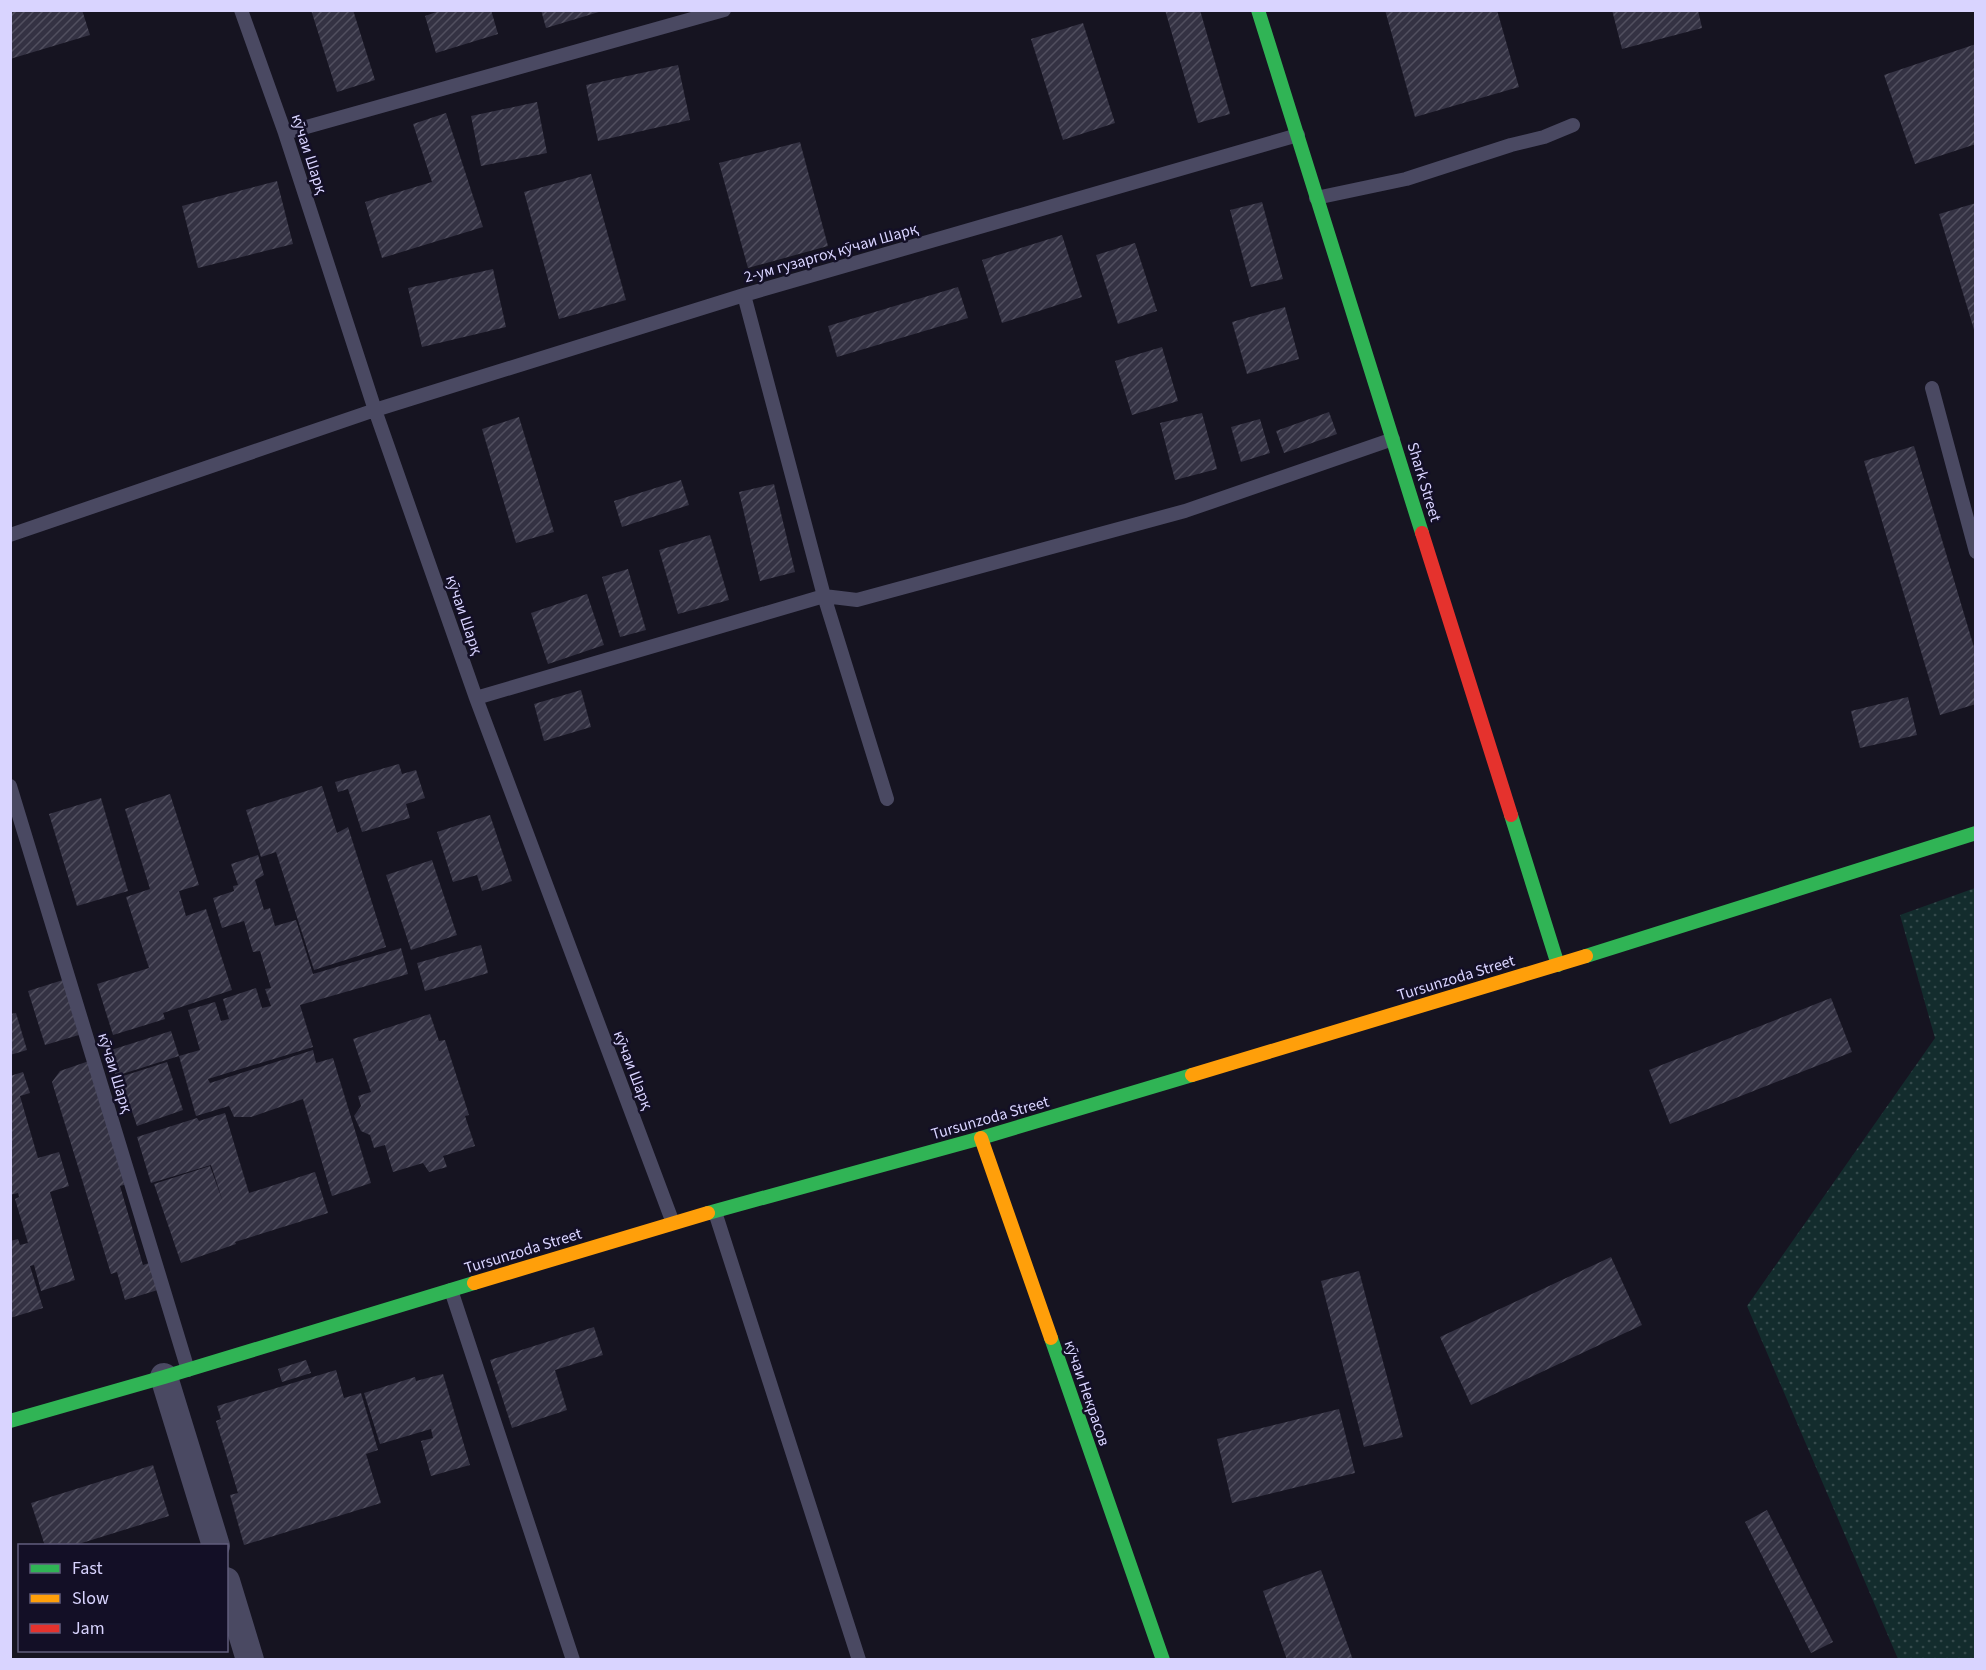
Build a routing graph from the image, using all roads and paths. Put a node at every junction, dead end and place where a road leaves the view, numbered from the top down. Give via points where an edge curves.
1 (241, 10) edge
2 (724, 10) edge
3 (1258, 10) edge
4 (1573, 125) dead end
5 (285, 134) junction
6 (1298, 135) junction
7 (1316, 198) junction
8 (744, 295) junction
9 (1932, 388) dead end
10 (375, 410) junction
11 (1393, 439) junction
12 (10, 535) edge
13 (1976, 552) edge
14 (824, 596) junction
15 (476, 698) junction
16 (10, 786) edge
17 (887, 800) dead end
18 (1976, 833) edge
19 (1558, 964) junction
20 (981, 1138) junction
21 (715, 1212) junction
22 (673, 1223) junction
23 (451, 1290) junction
24 (176, 1374) junction
25 (10, 1421) edge
26 (216, 1544) edge
27 (228, 1588) edge
28 (250, 1659) edge
29 (573, 1659) edge
30 (859, 1659) edge
31 (1163, 1659) edge

1 - 5 lane, кӯчаи Шарқ
2 - 5 lane
3 - 6 main road, Shark Street
4 - 7 lane via 1406,179
5 - 10 lane, кӯчаи Шарқ
6 - 7 main road, Shark Street
6 - 8 lane, 2-ум гузаргоҳ кӯчаи Шарқ
7 - 11 main road, Shark Street
8 - 10 lane, 2-ум гузаргоҳ кӯчаи Шарқ
8 - 14 lane
9 - 13 lane
10 - 12 lane, 2-ум гузаргоҳ кӯчаи Шарқ
10 - 15 lane, кӯчаи Шарқ
11 - 14 lane via 1174,514 857,600
11 - 19 main road, Shark Street
14 - 15 lane
14 - 17 lane
15 - 22 lane, кӯчаи Шарқ
16 - 24 lane, кӯчаи Шарқ
18 - 19 main road, Tursunzoda Street
19 - 20 main road, Tursunzoda Street
20 - 21 main road, Tursunzoda Street
20 - 31 main road, кӯчаи Некрасов
21 - 22 main road, Tursunzoda Street
21 - 30 lane
22 - 23 main road, Tursunzoda Street
23 - 24 main road, Tursunzoda Street
23 - 29 lane
24 - 25 main road, Tursunzoda Street
24 - 26 street
27 - 28 street

